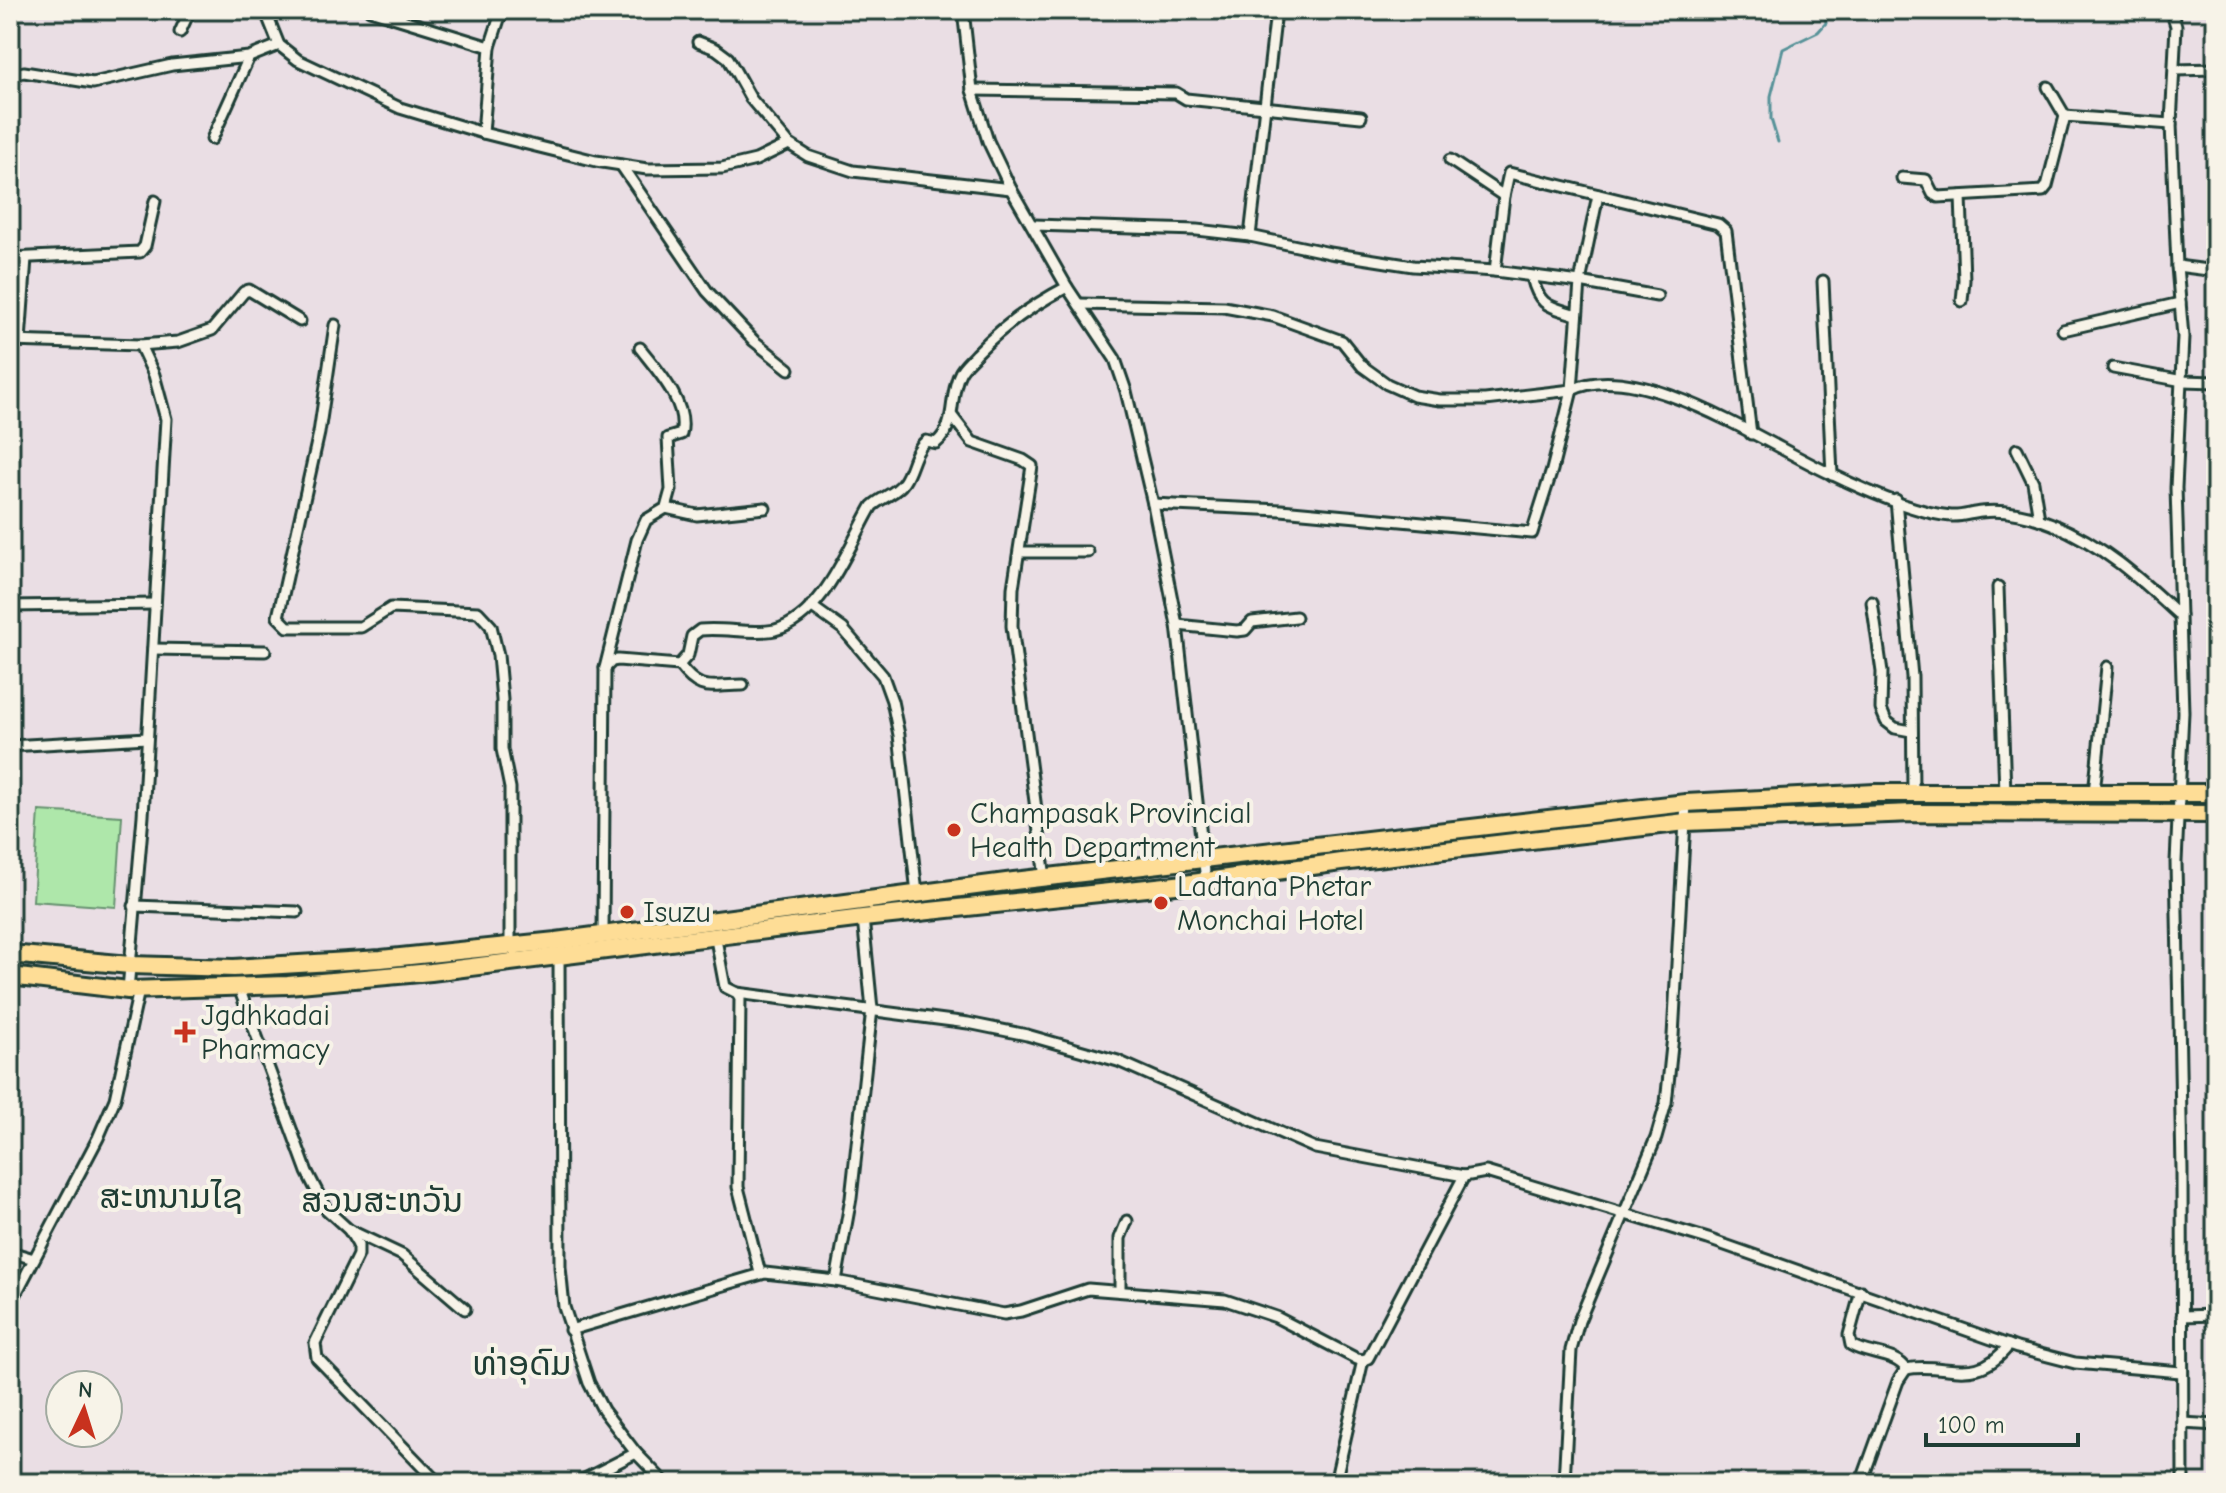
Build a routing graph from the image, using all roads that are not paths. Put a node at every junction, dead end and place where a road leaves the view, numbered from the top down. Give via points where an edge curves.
1 (190, 10) edge
2 (265, 10) edge
3 (502, 10) edge
4 (963, 10) edge
5 (2171, 10) edge
6 (376, 11) edge
7 (1275, 20) dead end
8 (180, 32) dead end
9 (698, 42) dead end
10 (279, 45) junction
11 (490, 47) junction
12 (249, 57) junction
13 (2216, 69) edge
14 (2175, 70) junction
15 (10, 75) edge
16 (2048, 87) dead end
17 (972, 90) junction
18 (1267, 109) junction
19 (2065, 116) junction
20 (1361, 117) dead end
21 (2171, 124) junction
22 (483, 133) junction
23 (212, 139) dead end
24 (789, 144) junction
25 (1450, 160) dead end
26 (621, 165) junction
27 (1902, 178) dead end
28 (1011, 189) junction
29 (1598, 195) junction
30 (1504, 196) junction
31 (1961, 196) junction
32 (155, 201) dead end
33 (1034, 225) junction
34 (1250, 236) junction
35 (10, 258) edge
36 (26, 258) junction
37 (2177, 266) junction
38 (1495, 271) junction
39 (2216, 271) edge
40 (1532, 277) junction
41 (1823, 281) dead end
42 (1580, 282) junction
43 (1067, 287) junction
44 (1657, 296) dead end
45 (1962, 301) dead end
46 (2180, 303) junction
47 (1080, 304) junction
48 (1576, 315) junction
49 (300, 321) dead end
50 (335, 325) dead end
51 (2063, 330) dead end
52 (15, 341) edge
53 (140, 345) junction
54 (640, 348) dead end
55 (2113, 368) dead end
56 (789, 369) dead end
57 (2183, 381) junction
58 (2216, 382) edge
59 (1572, 390) junction
60 (952, 416) junction
61 (1751, 434) junction
62 (2017, 449) dead end
63 (1832, 475) junction
64 (1896, 500) junction
65 (1153, 504) junction
66 (666, 508) junction
67 (765, 508) dead end
68 (2039, 519) junction
69 (1020, 552) junction
70 (1088, 552) dead end
71 (1998, 587) dead end
72 (1872, 602) dead end
73 (155, 604) junction
74 (10, 606) edge
75 (811, 606) junction
76 (2180, 616) junction
77 (1296, 617) dead end
78 (1177, 625) junction
79 (153, 649) junction
80 (265, 651) dead end
81 (679, 665) junction
82 (2107, 667) dead end
83 (605, 668) junction
84 (743, 685) dead end
85 (1911, 731) junction
86 (147, 738) junction
87 (10, 746) edge
88 (1875, 793) junction
89 (1913, 793) junction
90 (2005, 793) junction
91 (2094, 793) junction
92 (2179, 793) junction
93 (2216, 793) edge
94 (1686, 803) junction
95 (1874, 814) junction
96 (2216, 814) edge
97 (2177, 815) junction
98 (1686, 822) junction
99 (1203, 860) junction
100 (1045, 878) junction
101 (1206, 881) junction
102 (917, 893) junction
103 (134, 906) junction
104 (297, 912) dead end
105 (863, 918) junction
106 (712, 919) junction
107 (603, 933) junction
108 (715, 938) junction
109 (510, 945) junction
110 (557, 948) junction
111 (10, 954) edge
112 (130, 965) junction
113 (10, 976) edge
114 (239, 988) junction
115 (134, 990) junction
116 (737, 993) junction
117 (872, 1009) junction
118 (1464, 1176) junction
119 (1624, 1213) junction
120 (1127, 1221) dead end
121 (349, 1230) junction
122 (10, 1252) edge
123 (34, 1259) junction
124 (760, 1273) junction
125 (836, 1281) junction
126 (1120, 1290) junction
127 (1861, 1291) junction
128 (10, 1305) edge
129 (465, 1309) dead end
130 (2216, 1315) edge
131 (2182, 1316) junction
132 (570, 1330) junction
133 (2009, 1345) junction
134 (1363, 1360) junction
135 (1906, 1369) junction
136 (2181, 1372) junction
137 (2183, 1423) junction
138 (2216, 1425) edge
139 (636, 1453) junction
140 (438, 1483) edge
141 (577, 1483) edge
142 (665, 1483) edge
143 (1335, 1483) edge
144 (1564, 1483) edge
145 (1861, 1483) edge
146 (2183, 1483) edge

1 - 8 street
2 - 10 street
3 - 11 street
4 - 17 street
5 - 14 street
6 - 11 street
7 - 18 street
9 - 24 street via 728,58 751,99
10 - 12 street
10 - 22 street via 298,60 400,108
11 - 22 street
12 - 15 street via 172,65 93,83 24,72
12 - 23 street
13 - 14 street
14 - 21 street
16 - 19 street
17 - 18 street via 1176,93 1186,99
17 - 28 street
18 - 20 street
18 - 34 street
19 - 21 street
19 - 31 street via 2043,191
21 - 37 street
22 - 26 street
24 - 26 street via 722,168
24 - 28 street via 853,171
25 - 30 street
26 - 56 street via 707,291
27 - 31 street via 1926,180 1938,197
28 - 33 street
29 - 30 street via 1509,173
29 - 42 street
29 - 61 street via 1723,226
30 - 38 street
31 - 45 street
32 - 36 street via 140,252
33 - 34 street
33 - 43 street
34 - 38 street via 1413,266
35 - 36 street
36 - 52 street
37 - 39 street
37 - 46 street
38 - 40 street
40 - 42 street
40 - 48 street via 1536,295 1547,306
41 - 63 street
42 - 44 street
42 - 48 street
43 - 47 street
43 - 60 street via 1032,305 961,371
46 - 51 street
46 - 57 street
47 - 59 street via 1224,307 1273,316 1342,341 1362,366 1414,396 1485,400
47 - 65 street via 1115,359
48 - 59 street
49 - 53 street via 249,290 212,330 178,342
50 - 109 street via 319,433 278,617 288,627 361,627 391,608 478,612 491,626 510,788
52 - 53 street
53 - 73 street via 166,419
54 - 66 street via 681,410 681,434 668,438 671,490
55 - 57 street
57 - 58 street
57 - 76 street via 2176,488
59 - 61 street via 1599,382 1663,393
59 - 65 street via 1532,533
60 - 69 street via 972,442 1032,466
60 - 75 street via 944,436 918,448 904,482 872,506 826,591
61 - 63 street
62 - 68 street via 2030,473
63 - 64 street
64 - 68 street via 1956,517 2014,512
64 - 85 street via 1912,677
65 - 78 street
66 - 67 street via 697,515
66 - 83 street via 646,520 637,540
68 - 76 street via 2097,546
69 - 70 street
69 - 100 street via 1012,626
71 - 90 street
72 - 85 street via 1882,672 1881,709 1895,728
73 - 74 street
73 - 79 street
75 - 81 street via 774,630 700,630
75 - 102 street via 843,629 883,676 899,735
76 - 92 street
77 - 78 street via 1252,622 1242,631
78 - 99 street
79 - 80 street
79 - 86 street
81 - 83 street via 618,660
81 - 84 street via 699,685
82 - 91 street
83 - 107 street
85 - 89 street
86 - 87 street
86 - 103 street
88 - 89 highway
88 - 94 highway
88 - 95 highway
89 - 90 highway
90 - 91 highway
91 - 92 highway
92 - 93 highway
92 - 97 street
94 - 98 street
94 - 99 highway
95 - 97 highway
95 - 98 highway
96 - 97 highway
97 - 131 street
98 - 101 highway
98 - 119 street via 1666,1103
99 - 100 highway
99 - 101 street
100 - 102 highway
101 - 105 highway
102 - 106 highway
103 - 104 street
103 - 112 street
105 - 108 highway
105 - 117 street
106 - 107 highway
106 - 108 street
107 - 110 highway
108 - 110 highway
108 - 116 street via 725,987
109 - 110 highway
109 - 112 highway via 234,968
110 - 114 highway via 431,972
110 - 132 street via 560,1275
111 - 112 highway
112 - 115 street
113 - 115 highway
114 - 115 highway
114 - 121 street via 307,1172 326,1209
115 - 123 street via 115,1099
116 - 117 street
116 - 124 street via 738,1187
117 - 118 street via 1064,1045 1142,1071 1315,1148
117 - 125 street
118 - 119 street via 1486,1172
118 - 134 street
119 - 127 street
119 - 144 street via 1571,1350
120 - 126 street via 1120,1238
121 - 129 street via 402,1255
121 - 140 street via 358,1255 314,1351
122 - 123 street
123 - 128 street
124 - 125 street
124 - 132 street
125 - 126 street via 1004,1314 1088,1289
126 - 134 street via 1247,1306
127 - 133 street
127 - 135 street via 1848,1342
130 - 131 street
131 - 136 street
132 - 139 street via 603,1410
133 - 135 street via 1999,1358 1971,1370
133 - 136 street via 2075,1363
134 - 143 street
135 - 145 street
136 - 137 street
137 - 138 street
137 - 146 street
139 - 141 street
139 - 142 street

